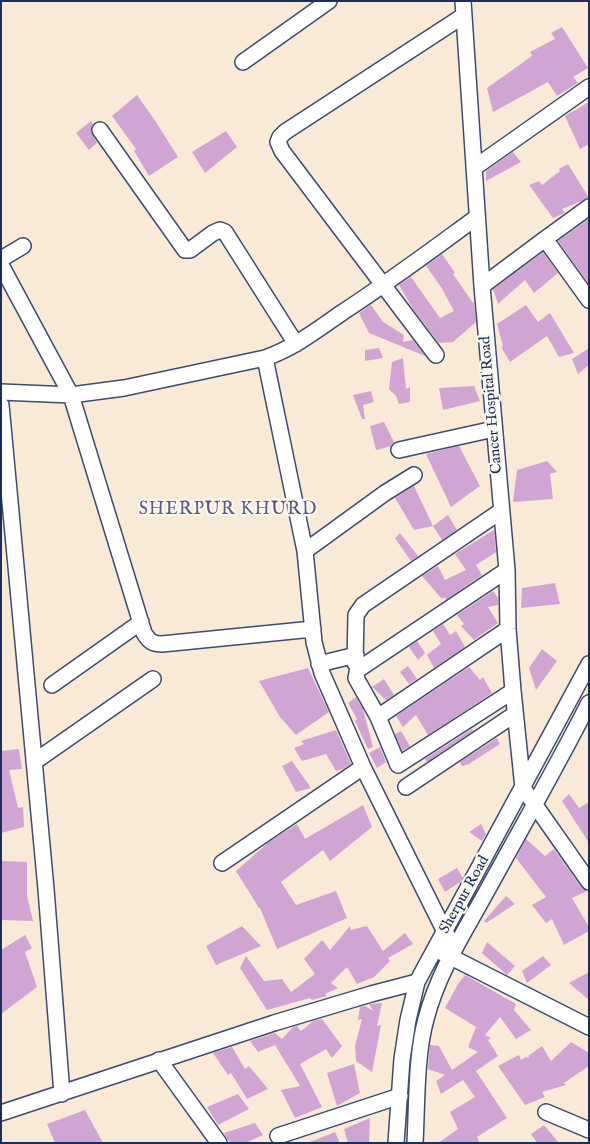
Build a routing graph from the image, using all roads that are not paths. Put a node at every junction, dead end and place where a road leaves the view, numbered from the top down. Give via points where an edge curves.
1 (329, 1) edge
2 (464, 6) edge
3 (243, 62) dead end
4 (589, 87) edge
5 (100, 130) dead end
6 (474, 168) junction
7 (589, 207) edge
8 (477, 217) junction
9 (545, 239) junction
10 (24, 246) dead end
11 (1, 260) edge
12 (1, 265) edge
13 (382, 286) junction
14 (482, 286) junction
15 (589, 300) edge
16 (296, 344) junction
17 (436, 355) dead end
18 (264, 358) junction
19 (1, 392) edge
20 (71, 395) junction
21 (1, 405) edge
22 (494, 430) junction
23 (399, 450) dead end
24 (414, 475) dead end
25 (501, 511) junction
26 (304, 552) junction
27 (506, 570) junction
28 (141, 622) junction
29 (313, 628) junction
30 (508, 629) junction
31 (357, 661) junction
32 (319, 664) junction
33 (589, 664) edge
34 (153, 679) dead end
35 (52, 685) dead end
36 (583, 689) edge
37 (513, 691) junction
38 (589, 703) edge
39 (515, 714) junction
40 (378, 717) junction
41 (34, 762) junction
42 (363, 767) junction
43 (406, 787) dead end
44 (523, 788) junction
45 (534, 805) junction
46 (222, 864) dead end
47 (589, 882) edge
48 (444, 932) junction
49 (436, 949) junction
50 (453, 953) junction
51 (417, 982) junction
52 (589, 1027) edge
53 (160, 1060) junction
54 (62, 1094) junction
55 (400, 1096) junction
56 (546, 1112) dead end
57 (1, 1113) edge
58 (589, 1130) edge
59 (278, 1136) dead end
60 (220, 1143) edge
61 (396, 1143) edge
62 (415, 1143) edge

1 - 3 street
2 - 6 street, Cancer Hospital Road
2 - 13 street via 285,132 278,142
4 - 6 street
5 - 16 street via 185,250 190,250 213,233 225,232
6 - 8 street, Cancer Hospital Road
7 - 9 street
8 - 13 street
8 - 14 street, Cancer Hospital Road
9 - 14 street
9 - 15 street
10 - 11 street
12 - 20 street
13 - 16 street
13 - 17 street
14 - 22 street, Cancer Hospital Road
16 - 18 street via 284,352
18 - 20 street via 124,388
18 - 26 street
19 - 20 street
20 - 28 street
21 - 41 street
22 - 23 street
22 - 25 street, Cancer Hospital Road
24 - 26 street
25 - 27 street, Cancer Hospital Road
25 - 31 street via 363,605 356,615
26 - 29 street
27 - 30 street, Cancer Hospital Road
27 - 31 street via 362,667
28 - 29 street via 148,640 154,644
28 - 35 street
29 - 32 street
30 - 37 street, Cancer Hospital Road
30 - 40 street
31 - 32 street
31 - 40 street via 356,678
32 - 42 street
33 - 36 street, Sherpur Road
34 - 41 street
36 - 44 street, Sherpur Road
37 - 39 street, Cancer Hospital Road
37 - 40 street via 398,765
38 - 45 street, Sherpur Road
39 - 43 street
39 - 44 street, Cancer Hospital Road
41 - 54 street
42 - 46 street
42 - 48 street
44 - 45 street, Cancer Hospital Road
44 - 48 street, Sherpur Road
45 - 47 street, Cancer Hospital Road
45 - 50 street, Sherpur Road
48 - 49 street, Sherpur Road
48 - 50 street
49 - 50 street
49 - 51 street, Sherpur Road
50 - 52 street
50 - 62 street, Sherpur Road via 425,1020
51 - 53 street via 283,1020
51 - 55 street, Sherpur Road via 408,1020
53 - 54 street
53 - 60 street
54 - 57 street
55 - 59 street
55 - 61 street, Sherpur Road
56 - 58 street

